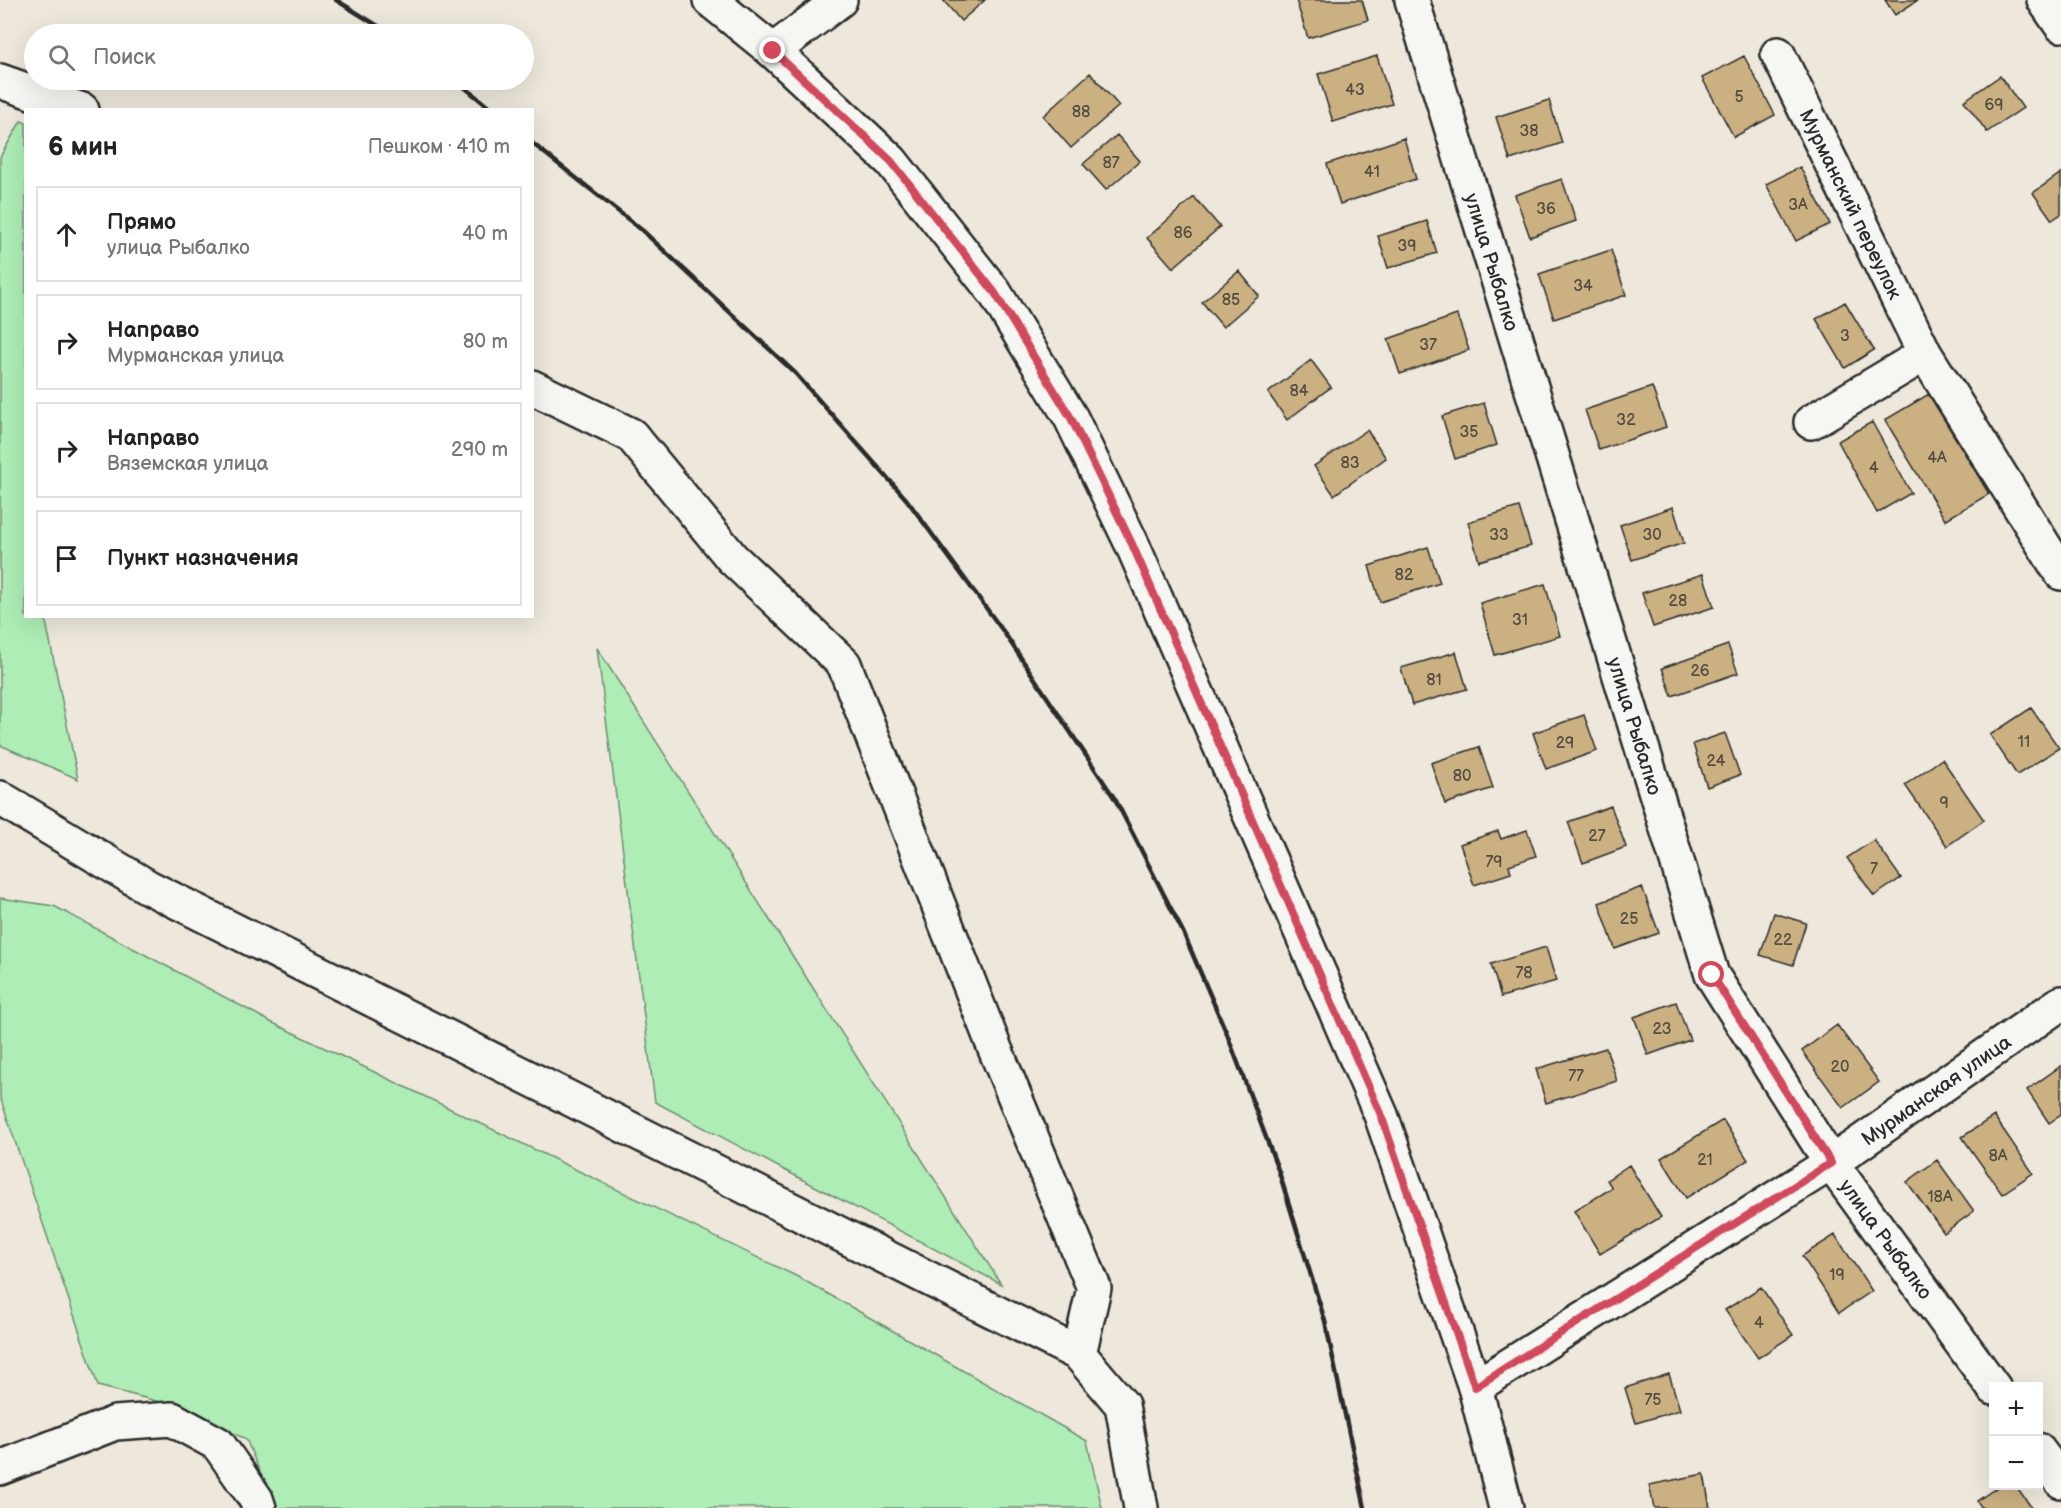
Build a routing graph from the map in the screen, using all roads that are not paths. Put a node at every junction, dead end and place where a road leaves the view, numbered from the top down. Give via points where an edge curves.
1 (710, 0) edge
2 (840, 0) edge
3 (1412, 0) edge
4 (2044, 0) edge
5 (2061, 25) edge
6 (773, 51) junction
7 (1778, 54) dead end
8 (0, 81) edge
9 (24, 89) edge
10 (25, 90) edge
11 (76, 108) edge
12 (1925, 354) junction
13 (534, 388) edge
14 (1811, 422) dead end
15 (2061, 573) edge
16 (0, 798) edge
17 (2061, 1003) edge
18 (1831, 1163) junction
19 (1079, 1354) junction
20 (1990, 1382) edge
21 (1475, 1387) junction
22 (2043, 1457) edge
23 (0, 1468) edge
24 (2061, 1481) edge
25 (260, 1508) edge
26 (1141, 1508) edge
27 (1506, 1508) edge

1 - 6 street
2 - 6 street
3 - 18 street, улица Рыбалко via 1712,975
4 - 5 street
6 - 21 street via 891,161 995,293 1071,418 1132,544 1381,1115
7 - 12 street, Мурманский переулок
8 - 9 street
10 - 11 street
12 - 14 street
12 - 15 street, Мурманский переулок
13 - 19 street via 631,435 732,558 844,664 995,1049 1094,1288
16 - 19 street via 148,887
17 - 18 street, Мурманская улица
18 - 20 street, улица Рыбалко
18 - 21 street, Мурманская улица
19 - 26 street via 1122,1406
21 - 27 street
22 - 24 street
23 - 25 street via 115,1423 172,1419 218,1444

